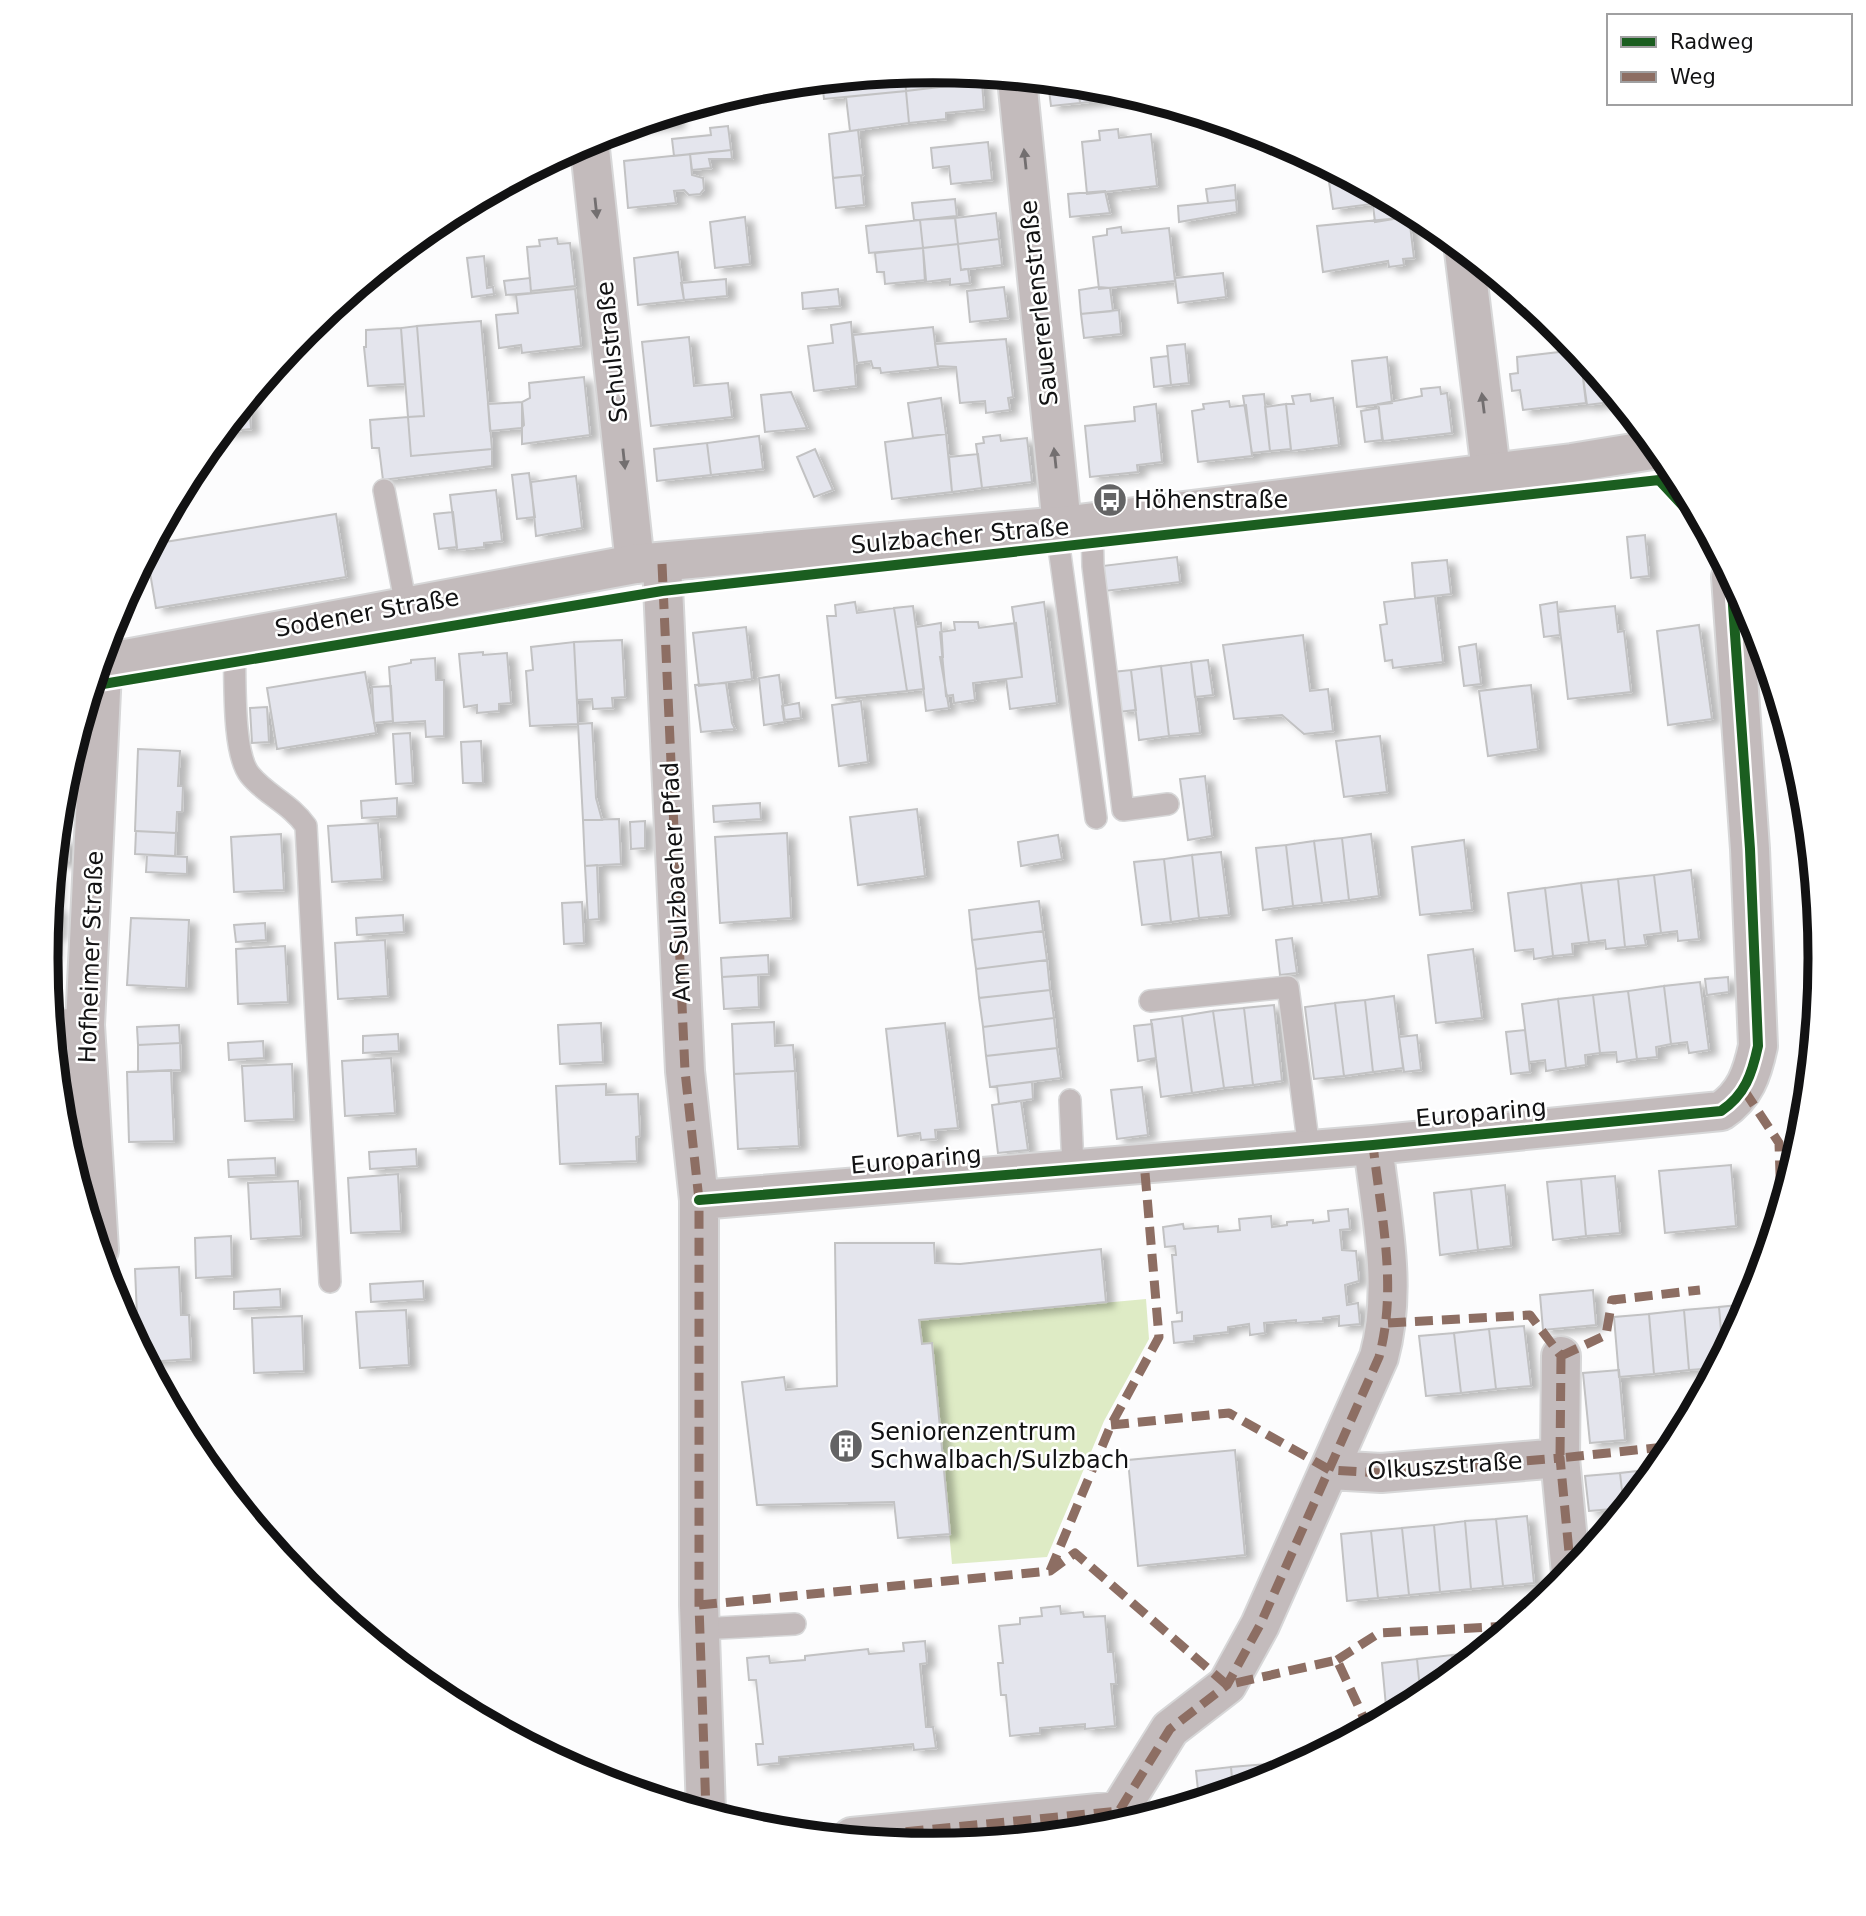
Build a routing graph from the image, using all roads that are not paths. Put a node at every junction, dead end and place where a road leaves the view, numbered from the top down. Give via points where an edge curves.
1 (1018, 87) edge
2 (591, 152) edge
3 (1466, 264) edge
4 (1646, 451) edge
5 (1491, 471) junction
6 (384, 490) dead end
7 (1069, 525) junction
8 (649, 564) junction
9 (1733, 603) edge
10 (406, 606) junction
11 (234, 637) junction
12 (111, 657) edge
13 (99, 694) edge
14 (1168, 804) dead end
15 (1096, 818) dead end
16 (1150, 1001) dead end
17 (69, 1028) edge
18 (1070, 1100) dead end
19 (1373, 1144) junction
20 (1309, 1149) junction
21 (1073, 1167) junction
22 (92, 1199) edge
23 (699, 1200) junction
24 (330, 1282) dead end
25 (1561, 1356) dead end
26 (1560, 1458) junction
27 (1330, 1470) junction
28 (1570, 1558) edge
29 (795, 1624) dead end
30 (699, 1629) junction
31 (706, 1803) edge
32 (1123, 1812) edge
33 (1081, 1820) edge
34 (921, 1833) edge

7 -> 1 street, Sauererlenstraße
2 -> 8 street, Schulstraße
5 -> 3 street
4 - 5 street, Sulzbacher Straße
5 - 7 street, Sulzbacher Straße
6 - 10 lane
7 - 8 street, Sulzbacher Straße
7 - 14 lane via 1092,555 1123,810
7 - 15 lane via 1059,547
8 - 10 street, Sodener Straße
8 - 23 street, Am Sulzbacher Pfad via 685,1071
9 - 19 street, Europaring via 1758,1046 1744,1090 1721,1111
10 - 11 street, Sodener Straße
11 - 12 street, Sodener Straße
11 - 24 lane via 239,758 252,778 294,810 306,826
13 - 17 street, Hofheimer Straße
16 - 20 lane via 1288,987
17 - 22 street, Hofheimer Straße
18 - 21 lane
19 - 20 street, Europaring
19 - 27 street via 1389,1277 1388,1323 1379,1357
20 - 21 street, Europaring
21 - 23 street, Europaring
23 - 30 street
25 - 26 street
26 - 27 street, Olkuszstraße via 1381,1473
26 - 28 street
27 - 32 street via 1260,1625 1227,1685 1170,1729
29 - 30 lane
30 - 31 street
33 - 34 street

